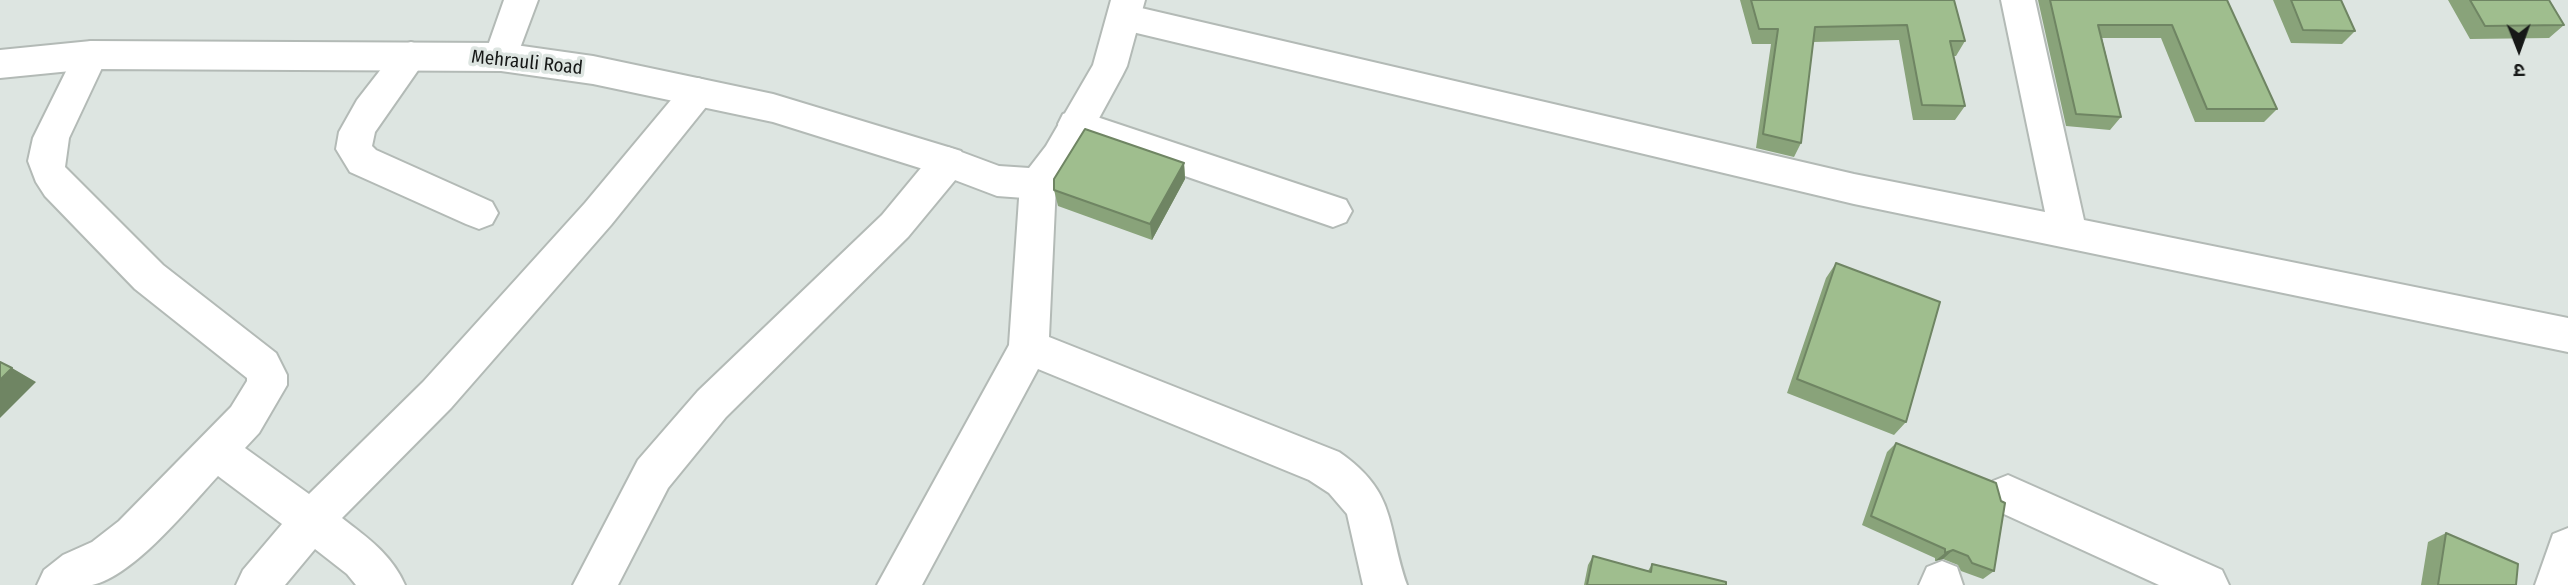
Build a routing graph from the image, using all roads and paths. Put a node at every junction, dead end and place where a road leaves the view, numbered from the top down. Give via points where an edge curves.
1 (521, 0) edge
2 (2018, 0) edge
3 (1126, 8) edge
4 (91, 55) junction
5 (411, 56) junction
6 (501, 57) junction
7 (0, 64) edge
8 (698, 92) junction
9 (1076, 124) junction
10 (948, 162) junction
11 (1038, 184) junction
12 (1333, 211) dead end
13 (479, 213) dead end
14 (2068, 233) junction
15 (2568, 335) edge
16 (1028, 347) junction
17 (215, 451) junction
18 (2008, 495) dead end
19 (311, 521) junction
20 (2568, 548) edge
21 (59, 585) edge
22 (258, 585) edge
23 (383, 585) edge
24 (595, 585) edge
25 (899, 585) edge
26 (1385, 585) edge
27 (2207, 585) edge
28 (2557, 585) edge

1 - 6 street
2 - 14 street
3 - 9 street via 1110,66
3 - 14 street via 1843,186
4 - 5 street, Mehrauli Road
4 - 7 street, Mehrauli Road
4 - 17 street via 51,141 48,171 149,277 262,366 267,375 265,392
5 - 6 street, Mehrauli Road
5 - 13 street via 359,127 353,142 356,153
6 - 8 street, Mehrauli Road
8 - 10 street, Mehrauli Road via 773,108
8 - 19 street via 598,214 437,396
9 - 11 street
9 - 12 street
10 - 11 street, Mehrauli Road via 997,181
10 - 24 street via 895,226 712,404 653,474
11 - 16 street
14 - 15 street
16 - 25 street
16 - 26 street via 1345,478 1365,503
17 - 19 street
17 - 21 street via 120,547
18 - 27 street
19 - 22 street
19 - 23 street via 362,559
20 - 28 street

